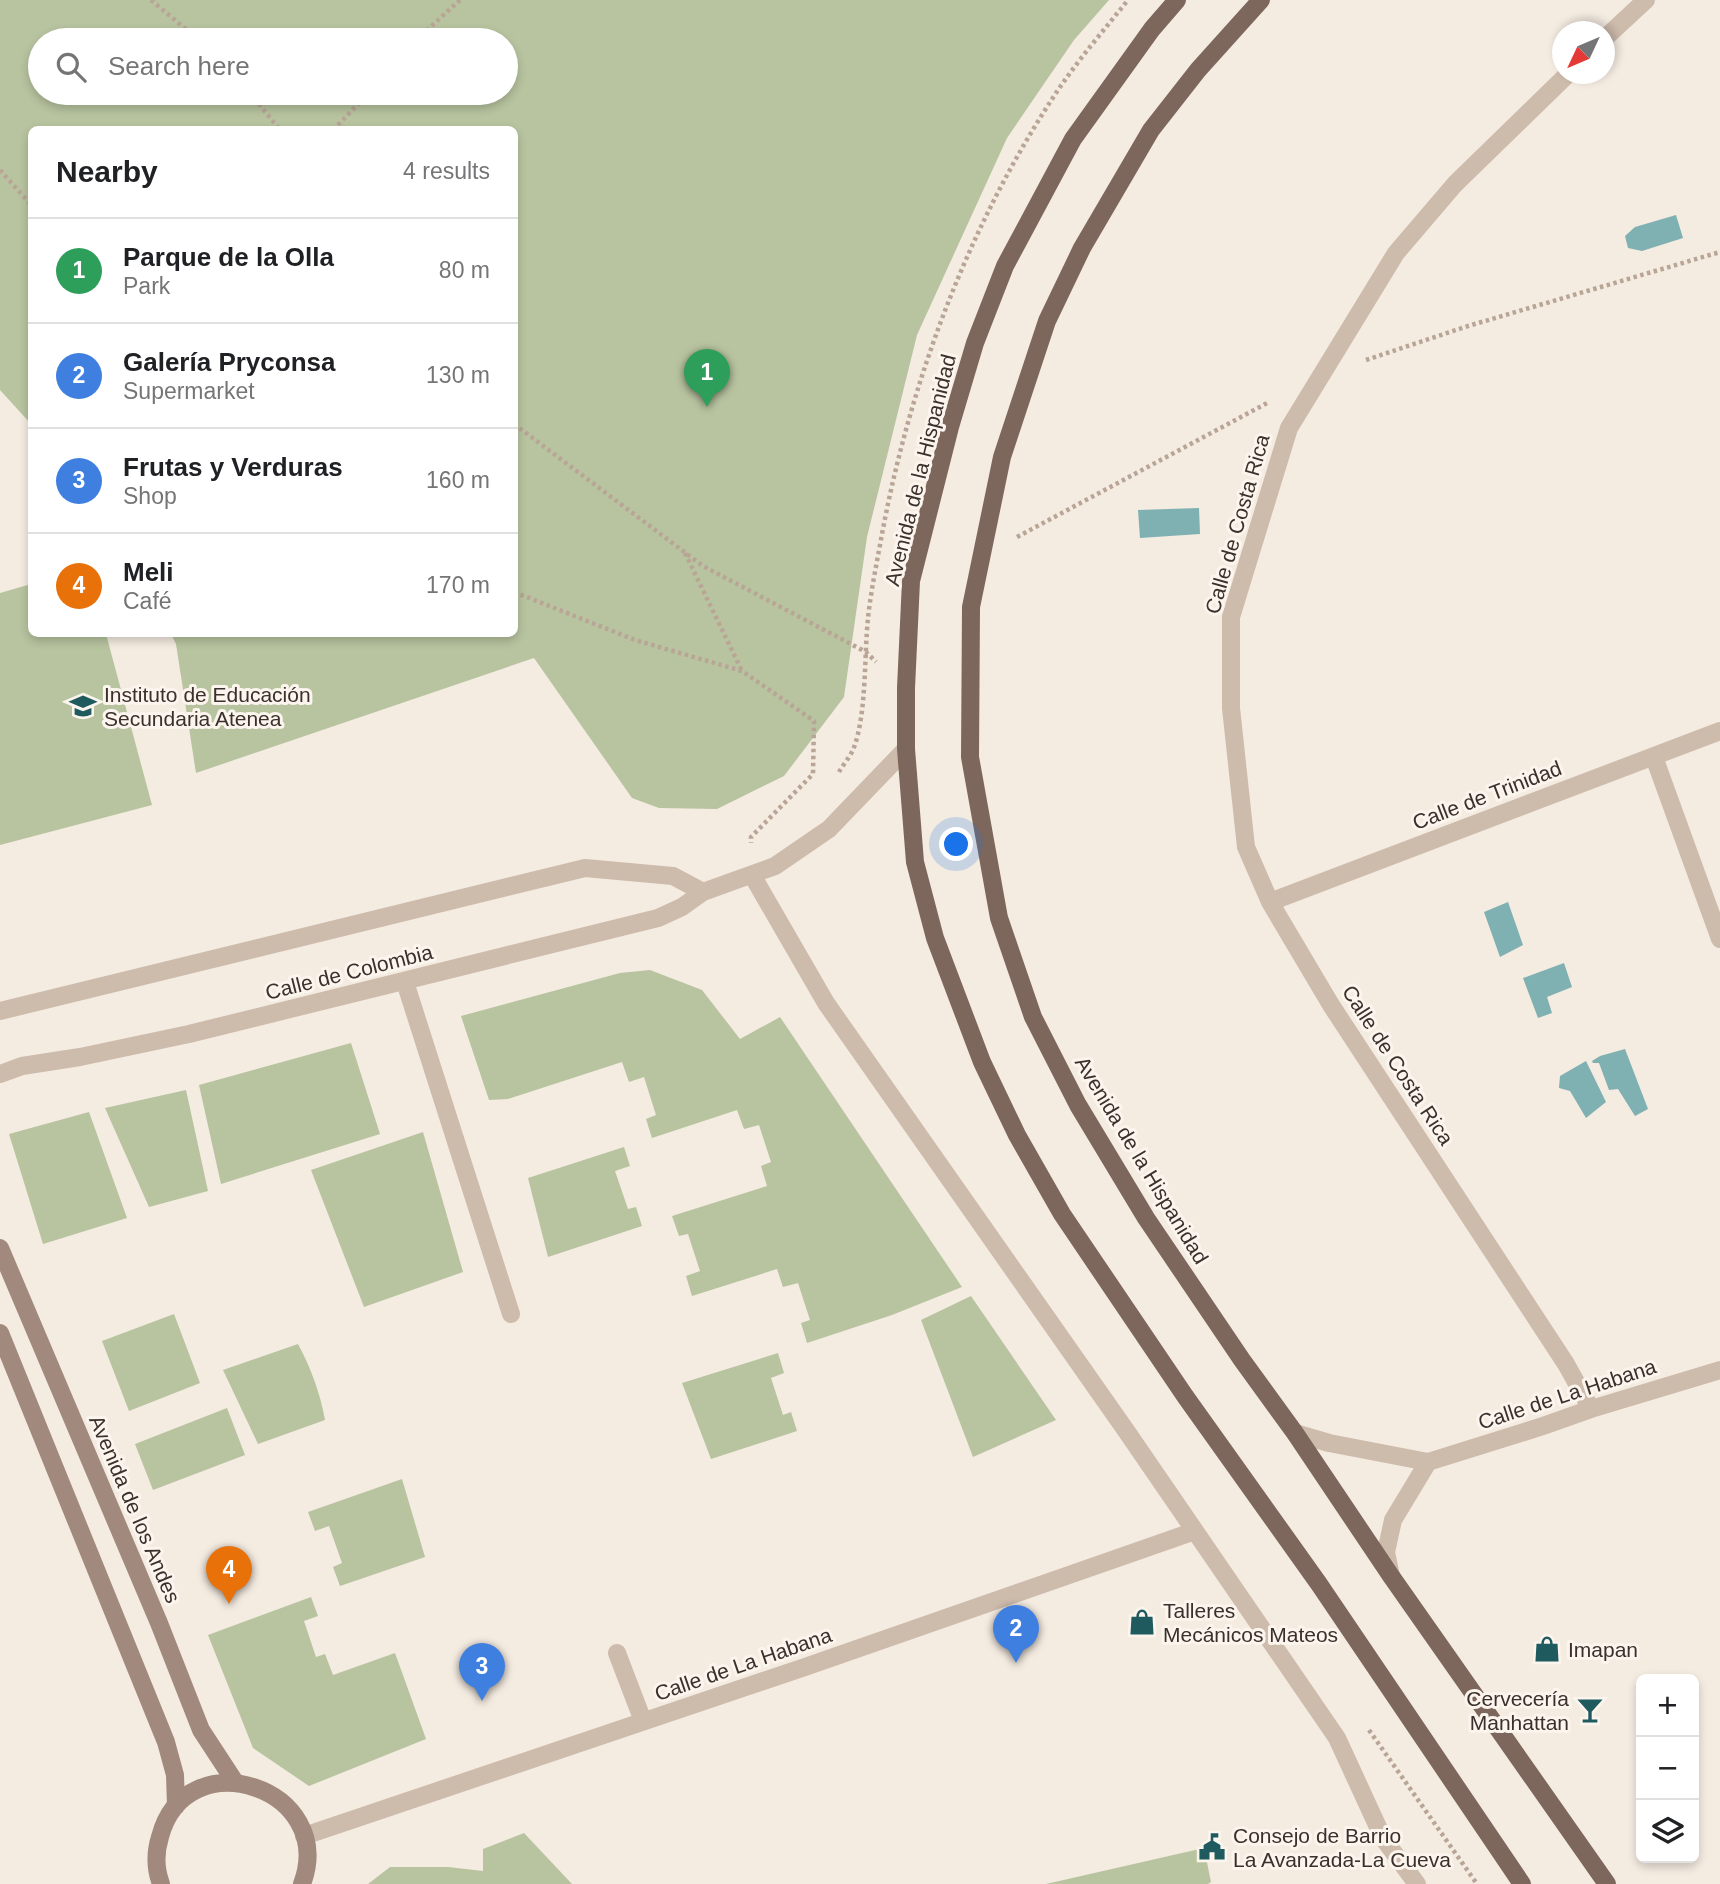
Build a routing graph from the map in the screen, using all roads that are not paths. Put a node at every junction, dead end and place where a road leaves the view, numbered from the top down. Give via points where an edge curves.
1 (1177, 0) edge
2 (1261, 0) edge
3 (1646, 0) edge
4 (1615, 29) edge
5 (1558, 84) edge
6 (1720, 731) edge
7 (906, 749) junction
8 (1654, 757) junction
9 (752, 875) junction
10 (703, 892) junction
11 (1270, 902) junction
12 (1720, 939) edge
13 (405, 982) junction
14 (0, 1010) edge
15 (0, 1074) edge
16 (0, 1248) edge
17 (511, 1314) dead end
18 (0, 1333) edge
19 (1720, 1370) edge
20 (1591, 1409) junction
21 (1295, 1433) junction
22 (1428, 1462) junction
23 (1195, 1531) junction
24 (1391, 1577) junction
25 (617, 1653) dead end
26 (643, 1721) junction
27 (235, 1782) junction
28 (176, 1806) junction
29 (304, 1836) junction
30 (161, 1884) edge
31 (302, 1884) edge
32 (1417, 1884) edge
33 (1522, 1884) edge
34 (1607, 1884) edge

1 - 7 main road, Avenida de la Hispanidad via 1073,139 1005,266 975,343 911,582
2 - 21 main road, Avenida de la Hispanidad via 1152,130 1082,248 1047,321 1002,457 971,607 970,757 999,918 1033,1017 1078,1105 1146,1218
3 - 4 street
5 - 11 street, Calle de Costa Rica via 1455,184 1396,253 1289,428 1231,617 1231,708 1246,847
6 - 8 street, Calle de Trinidad
7 - 9 street, Calle de Colombia via 829,829 775,866
7 - 33 main road, Avenida de la Hispanidad via 915,862 935,938 982,1062 1017,1135 1062,1214 1169,1373
8 - 11 street, Calle de Trinidad
8 - 12 street
9 - 10 street, Calle de Colombia
9 - 23 street via 826,1003
10 - 13 street, Calle de Colombia via 658,918
10 - 14 street, Calle de Colombia via 673,876 585,868
11 - 20 street, Calle de Costa Rica via 1331,1005
13 - 15 street, Calle de Colombia
13 - 17 street
16 - 27 main road, Avenida de los Andes via 201,1730
18 - 28 main road via 166,1742 176,1775
19 - 20 street, Calle de La Habana
20 - 22 street, Calle de La Habana
21 - 22 street, Calle de La Habana
21 - 24 main road, Avenida de la Hispanidad
22 - 24 street via 1393,1520 1387,1552
23 - 26 street, Calle de La Habana
23 - 32 street via 1337,1738 1383,1838
24 - 34 main road, Avenida de la Hispanidad
25 - 26 street
26 - 29 street, Calle de La Habana
27 - 28 main road via 193,1792
27 - 29 main road via 278,1798
28 - 30 main road via 162,1827 156,1851
29 - 31 main road via 307,1859

